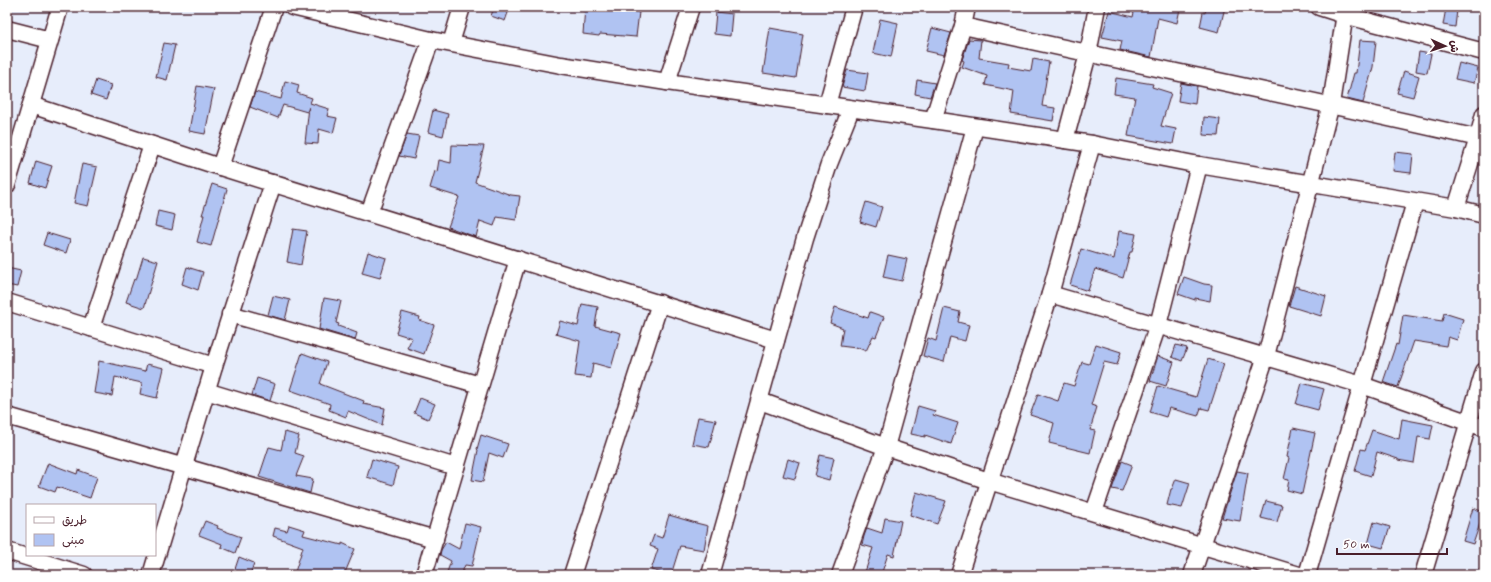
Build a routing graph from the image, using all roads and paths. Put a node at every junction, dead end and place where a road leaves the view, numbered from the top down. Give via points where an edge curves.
1 (60, 7) edge
2 (274, 7) edge
3 (292, 7) edge
4 (462, 7) edge
5 (691, 7) edge
6 (854, 7) edge
7 (967, 7) edge
8 (1097, 7) edge
9 (1319, 7) edge
10 (1345, 11) edge
11 (963, 26) junction
12 (7, 29) edge
13 (50, 40) junction
14 (431, 40) junction
15 (451, 43) junction
16 (1484, 52) edge
17 (1088, 54) junction
18 (668, 82) junction
19 (1331, 104) junction
20 (31, 105) junction
21 (827, 105) junction
22 (851, 109) junction
23 (1484, 114) edge
24 (933, 120) junction
25 (975, 127) junction
26 (1478, 138) junction
27 (1065, 140) junction
28 (1092, 144) junction
29 (152, 145) junction
30 (1200, 165) junction
31 (220, 167) junction
32 (273, 183) junction
33 (1310, 184) junction
34 (7, 185) edge
35 (1415, 202) junction
36 (1456, 208) junction
37 (369, 213) junction
38 (1484, 215) edge
39 (518, 259) junction
40 (1050, 294) junction
41 (7, 302) edge
42 (660, 303) junction
43 (230, 314) junction
44 (1158, 325) junction
45 (91, 328) junction
46 (776, 340) junction
47 (1266, 356) junction
48 (214, 366) junction
49 (1484, 371) edge
50 (480, 385) junction
51 (1362, 385) junction
52 (206, 391) junction
53 (760, 401) junction
54 (7, 416) edge
55 (1468, 422) junction
56 (1484, 428) edge
57 (886, 447) junction
58 (456, 467) junction
59 (183, 468) junction
60 (989, 481) junction
61 (1094, 512) junction
62 (435, 539) junction
63 (1201, 546) junction
64 (7, 551) edge
65 (84, 575) edge
66 (151, 575) edge
67 (424, 575) edge
68 (572, 575) edge
69 (710, 575) edge
70 (840, 575) edge
71 (959, 575) edge
72 (1192, 575) edge
73 (1299, 575) edge
74 (1307, 575) edge
75 (1423, 575) edge

1 - 13 street
2 - 31 street
3 - 14 street
4 - 15 street
5 - 18 street
6 - 21 street
7 - 11 street
8 - 17 street
9 - 10 street
10 - 16 street
10 - 19 street
11 - 17 street
11 - 24 street
12 - 13 street
13 - 20 street
14 - 15 street
14 - 37 street
15 - 18 street via 561,65
17 - 19 street
17 - 27 street
18 - 21 street
19 - 26 street
19 - 33 street
20 - 29 street
20 - 34 street
21 - 22 street
22 - 24 street
22 - 46 street via 805,238
23 - 26 street
24 - 25 street
25 - 27 street
25 - 57 street
26 - 36 street
27 - 28 street
28 - 30 street
28 - 40 street
29 - 31 street
29 - 45 street
30 - 33 street
30 - 44 street
31 - 32 street
32 - 37 street
32 - 43 street
33 - 35 street
33 - 47 street
35 - 36 street
35 - 51 street
36 - 38 street
37 - 39 street
39 - 42 street
39 - 50 street
40 - 44 street
40 - 60 street
41 - 45 street
42 - 46 street
42 - 68 street
43 - 48 street
43 - 50 street
44 - 47 street
44 - 61 street
45 - 48 street
46 - 53 street
47 - 51 street
47 - 63 street
48 - 52 street
49 - 55 street
50 - 58 street
51 - 55 street
51 - 74 street
52 - 58 street
52 - 59 street
53 - 57 street
53 - 69 street
54 - 59 street
55 - 56 street
55 - 75 street
57 - 60 street
57 - 70 street
58 - 62 street
59 - 62 street
59 - 66 street
60 - 61 street
60 - 71 street
61 - 63 street
62 - 67 street
63 - 72 street
63 - 73 street
64 - 65 street

